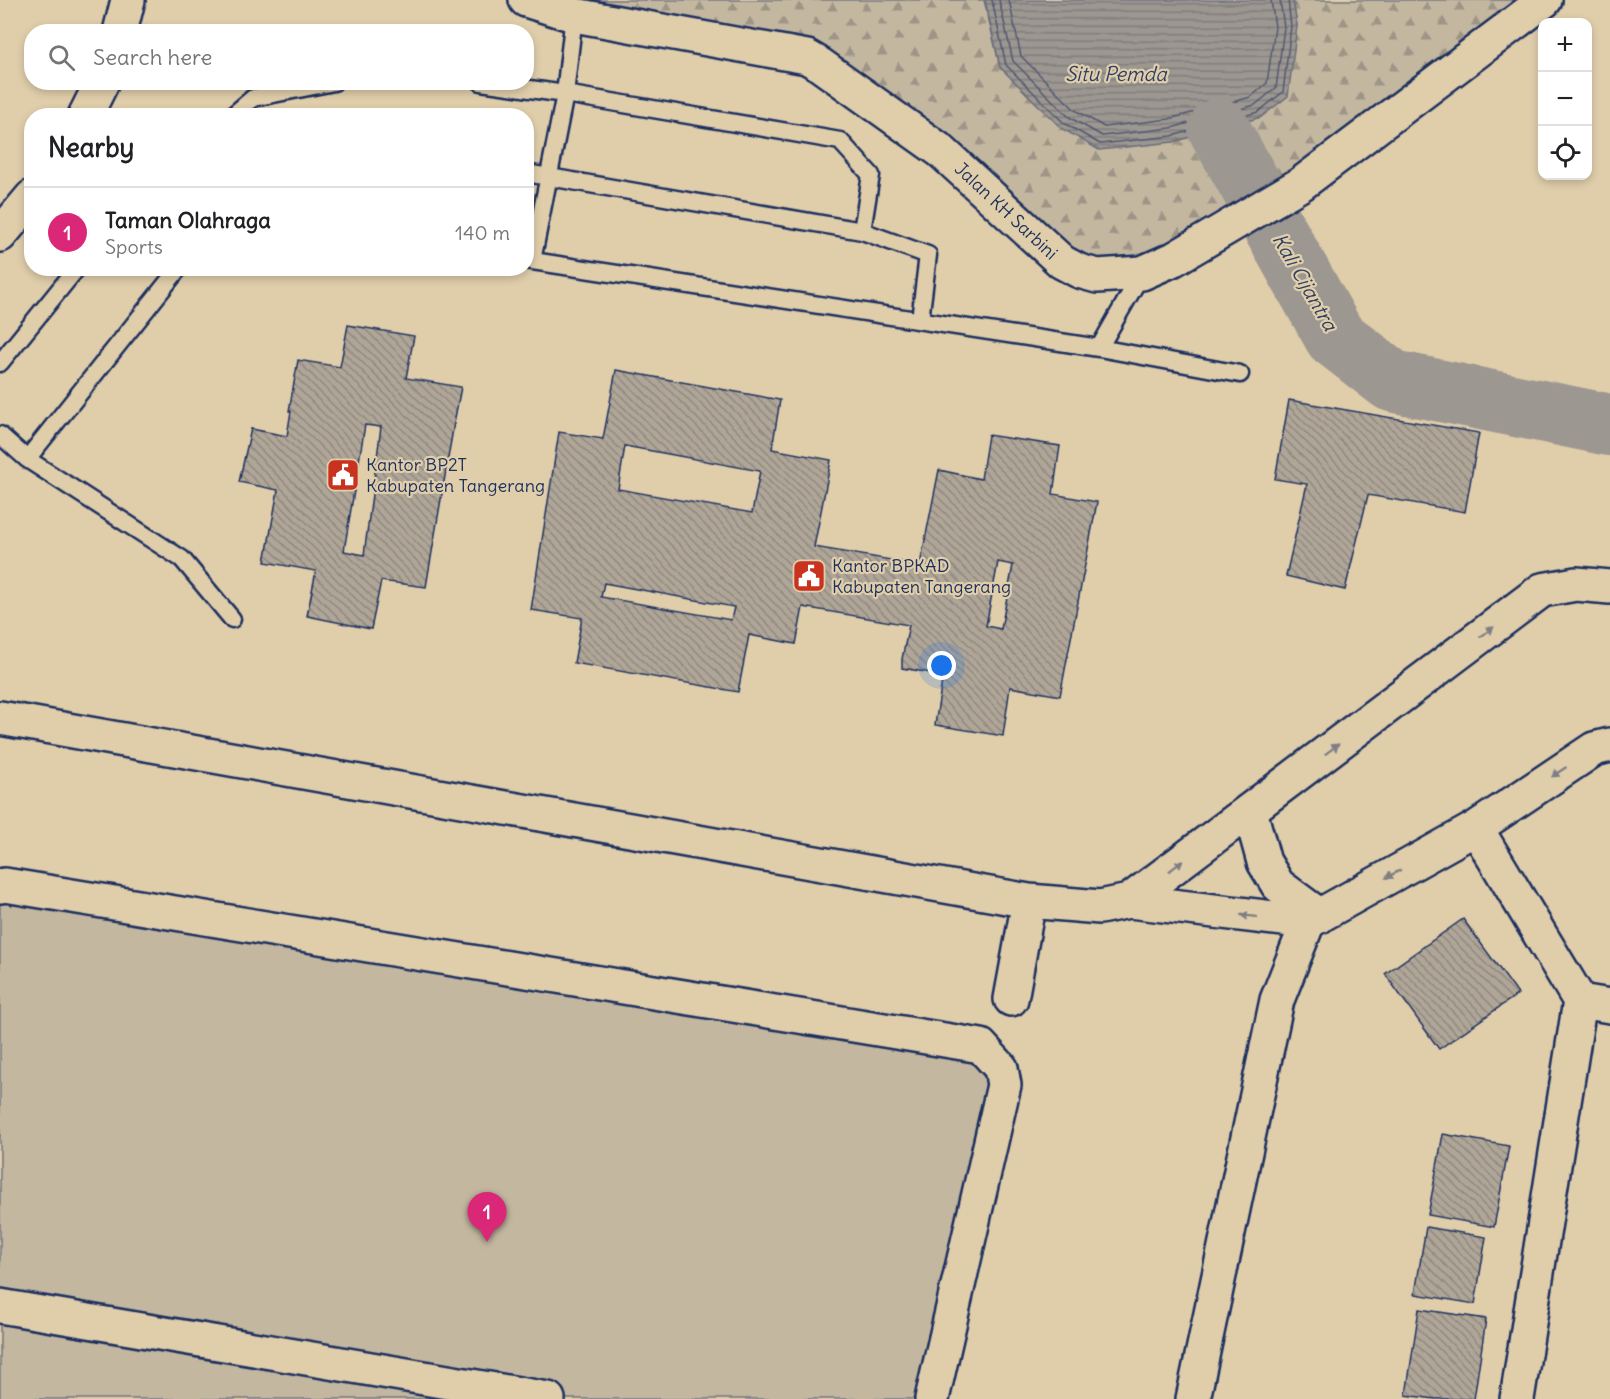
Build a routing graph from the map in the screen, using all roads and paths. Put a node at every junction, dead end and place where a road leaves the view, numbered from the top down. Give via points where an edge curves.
1 (128, 0) edge
2 (526, 0) edge
3 (1545, 0) edge
4 (574, 15) junction
5 (122, 24) edge
6 (98, 90) edge
7 (293, 90) edge
8 (534, 90) edge
9 (565, 94) junction
10 (89, 108) edge
11 (241, 108) edge
12 (534, 174) edge
13 (548, 176) junction
14 (24, 206) edge
15 (862, 231) junction
16 (0, 235) edge
17 (534, 239) edge
18 (534, 262) edge
19 (1142, 273) junction
20 (71, 276) edge
21 (173, 276) edge
22 (920, 320) junction
23 (1098, 348) junction
24 (0, 363) edge
25 (1240, 374) dead end
26 (0, 435) edge
27 (27, 459) junction
28 (1610, 587) edge
29 (232, 619) dead end
30 (0, 718) edge
31 (1610, 745) edge
32 (1250, 811) junction
33 (1476, 828) junction
34 (0, 886) edge
35 (1129, 901) junction
36 (1029, 902) junction
37 (1314, 919) junction
38 (1011, 999) dead end
39 (1595, 1004) edge
40 (0, 1306) edge
41 (548, 1399) edge
42 (932, 1399) edge
43 (1192, 1399) edge
44 (1517, 1399) edge

1 - 5 street
2 - 4 street, Jalan KH Sarbini
3 - 19 street, Jalan KH Sarbini via 1301,184 1174,259
4 - 9 lane
4 - 19 street, Jalan KH Sarbini via 807,57 941,151 1062,262 1097,276
6 - 10 street
7 - 11 lane via 253,98
8 - 9 lane
9 - 13 lane
9 - 15 lane via 840,141 871,175
12 - 13 lane
13 - 15 lane
13 - 17 lane
14 - 16 street
15 - 22 lane via 928,255
18 - 22 lane
19 - 23 lane
20 - 24 lane
21 - 27 lane
22 - 23 lane
23 - 25 lane
26 - 27 lane
27 - 29 lane via 182,559
32 -> 28 street via 1542,590 1576,584
30 - 36 street
31 -> 33 street via 1594,749
35 -> 32 street
32 - 37 street via 1263,862 1278,885
33 -> 37 street
33 - 39 street
34 - 42 street via 981,1046 1001,1068 1004,1085
35 - 36 street via 1100,907
37 -> 35 street
36 - 38 street
37 - 43 street via 1277,1000
39 - 44 street
40 - 41 street

